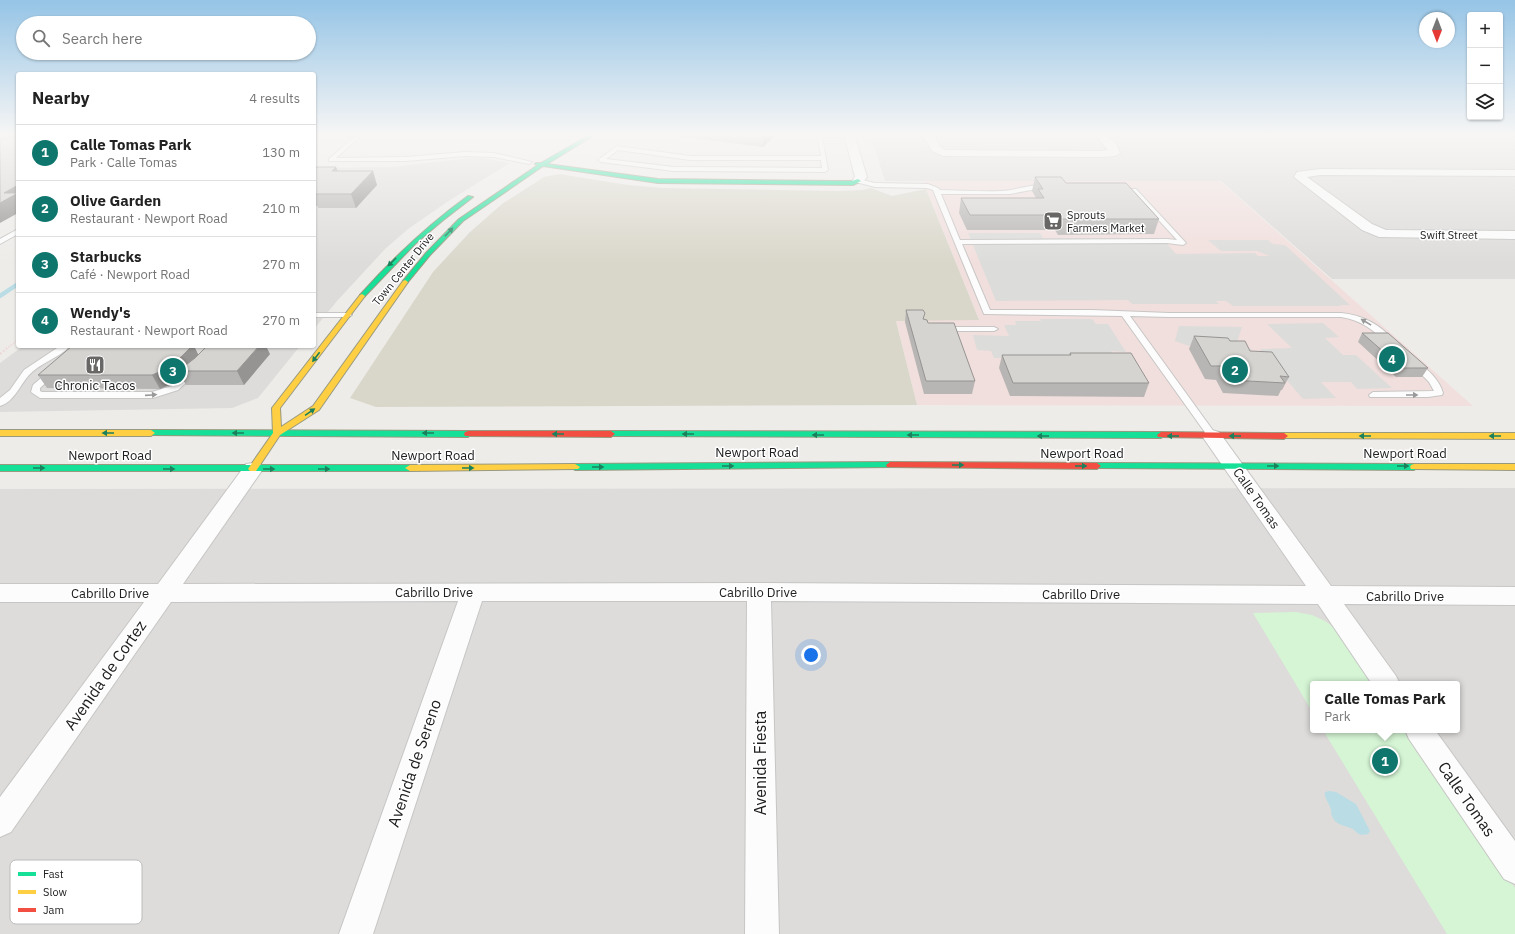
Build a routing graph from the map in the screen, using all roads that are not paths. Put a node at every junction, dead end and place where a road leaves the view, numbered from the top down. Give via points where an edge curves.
1 (523, 178) edge
2 (634, 178) edge
3 (660, 178) edge
4 (861, 178) edge
5 (1301, 178) edge
6 (644, 179) joint
7 (658, 181) junction
8 (858, 181) junction
9 (1053, 188) edge
10 (1116, 191) edge
11 (938, 192) junction
12 (478, 193) dead end
13 (16, 232) edge
14 (420, 235) junction
15 (1515, 235) edge
16 (0, 242) edge
17 (958, 242) junction
18 (404, 269) dead end
19 (389, 285) dead end
20 (391, 300) junction
21 (1126, 314) junction
22 (316, 315) edge
23 (348, 315) junction
24 (934, 329) edge
25 (994, 329) dead end
26 (63, 348) edge
27 (1398, 348) edge
28 (1409, 358) edge
29 (61, 365) edge
30 (198, 367) edge
31 (1373, 395) dead end
32 (0, 403) edge
33 (0, 433) edge
34 (277, 433) junction
35 (1212, 436) junction
36 (1515, 436) edge
37 (1234, 466) junction
38 (1515, 466) edge
39 (0, 468) edge
40 (253, 469) junction
41 (163, 592) junction
42 (473, 592) junction
43 (759, 592) junction
44 (0, 593) edge
45 (1325, 596) junction
46 (1515, 596) edge
47 (1384, 681) edge
48 (1421, 733) edge
49 (0, 822) edge
50 (1515, 868) edge
51 (356, 934) edge
52 (762, 934) edge

20 -> 1 main road, Town Center Drive via 428,254 462,220
2 - 6 main road
3 - 7 lane
4 - 8 street
5 - 15 street, Swift Street via 1367,227 1384,234
6 - 7 main road
7 - 8 main road
8 - 11 lane via 875,185 928,186
9 - 11 lane via 1031,188 1010,192
10 - 17 lane via 1136,191 1183,243
11 - 17 lane
12 - 14 main road, Town Center Drive via 441,217
13 - 16 lane
14 - 18 main road via 429,242
14 -> 23 main road, Town Center Drive via 388,266
17 - 21 lane via 987,312
19 - 20 main road
34 -> 20 main road, Town Center Drive via 316,408
27 -> 21 lane via 1369,322 1356,316
21 - 35 lane, Calle Tomas
22 - 23 lane
23 -> 34 main road, Town Center Drive via 276,408
24 - 25 lane
26 - 32 lane via 27,372 13,392
31 -> 28 lane via 1439,393 1432,379
29 -> 30 lane via 36,387 35,392 40,395 153,395 175,388
34 -> 33 main road, Newport Road
35 -> 34 main road, Newport Road
34 - 40 main road, Town Center Drive
36 -> 35 main road, Newport Road
35 - 37 street, Calle Tomas
37 -> 38 main road, Newport Road
40 -> 37 main road, Newport Road via 863,465
37 - 45 street, Calle Tomas
39 -> 40 main road, Newport Road
40 - 41 street, Avenida de Cortez
41 - 42 street, Cabrillo Drive
41 - 44 street, Cabrillo Drive
41 - 49 street, Avenida de Cortez
42 - 43 street, Cabrillo Drive
42 - 51 street, Avenida de Sereno
43 - 45 street, Cabrillo Drive
43 - 52 street, Avenida Fiesta
45 - 46 street, Cabrillo Drive
45 - 47 street, Calle Tomas
48 - 50 street, Calle Tomas

